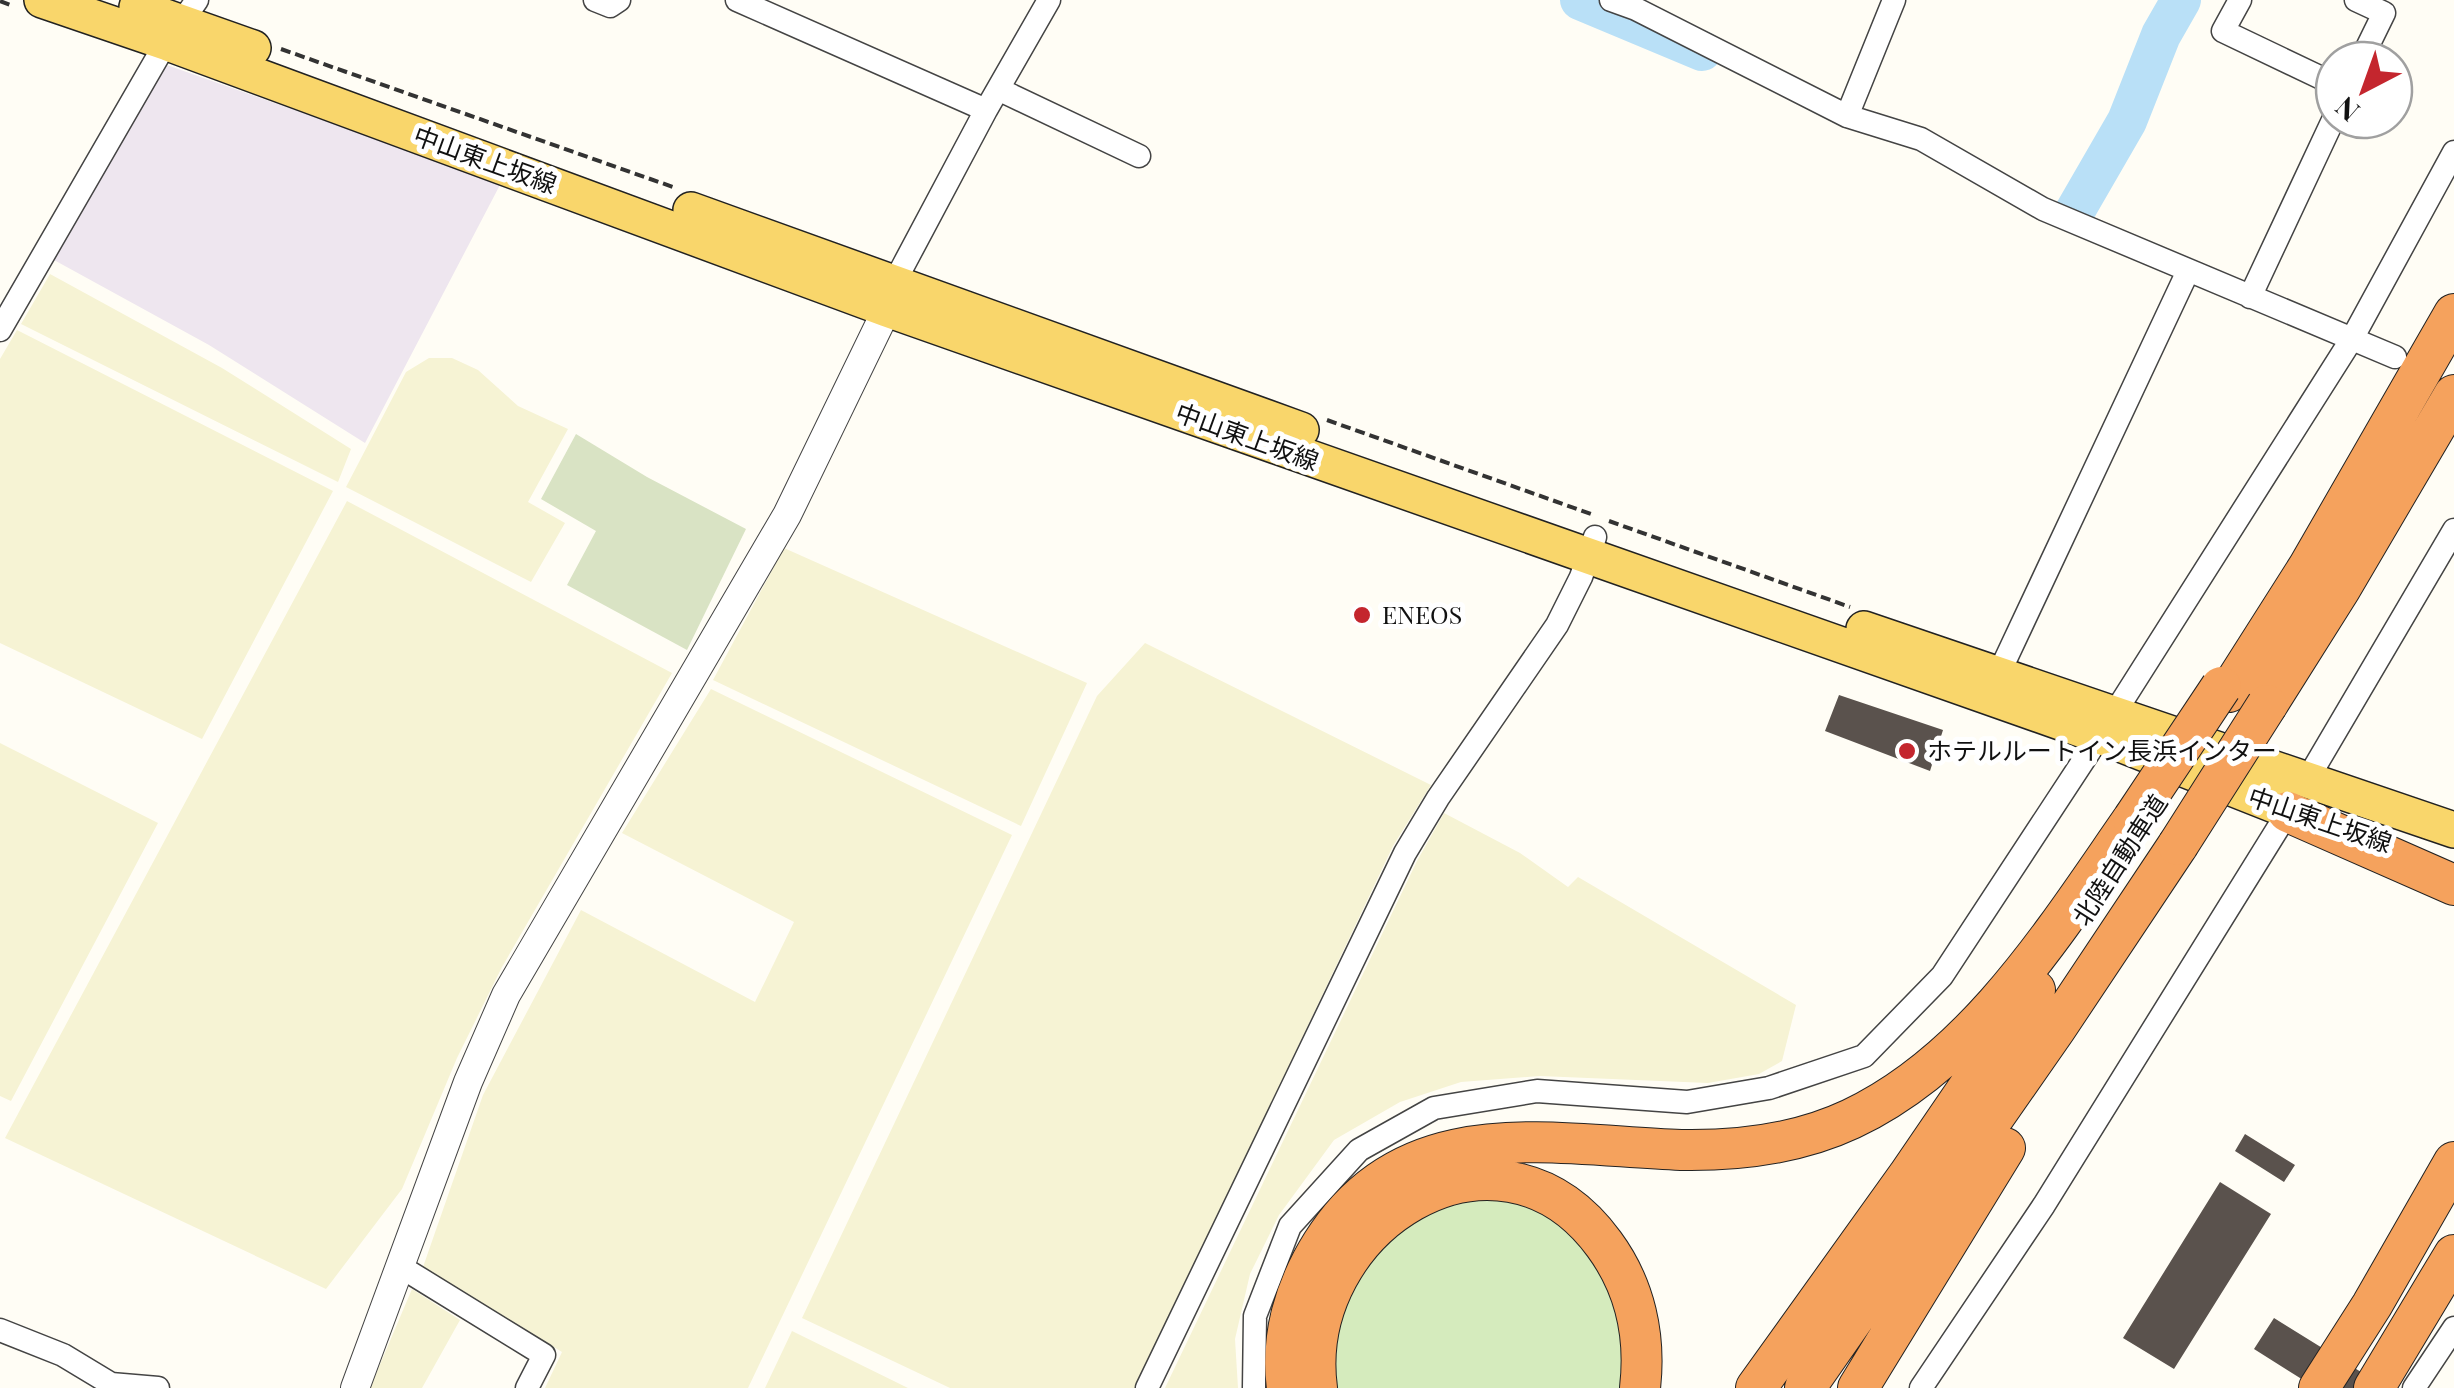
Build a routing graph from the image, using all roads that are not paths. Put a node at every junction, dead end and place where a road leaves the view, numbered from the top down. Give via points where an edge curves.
1 (42, 0) edge
2 (118, 0) edge
3 (595, 0) edge
4 (618, 0) edge
5 (736, 0) edge
6 (1050, 0) edge
7 (1611, 0) edge
8 (1894, 0) edge
9 (2240, 0) edge
10 (2356, 0) edge
11 (183, 22) edge
12 (2371, 40) edge
13 (2314, 74) edge
14 (1000, 90) junction
15 (986, 110) junction
16 (1847, 116) junction
17 (2324, 140) edge
18 (2454, 152) edge
19 (1139, 156) dead end
20 (2188, 271) junction
21 (892, 296) junction
22 (2250, 297) junction
23 (2454, 314) edge
24 (0, 330) edge
25 (2352, 338) junction
26 (2395, 357) dead end
27 (2454, 395) edge
28 (2454, 530) edge
29 (1591, 547) junction
30 (1993, 687) junction
31 (2107, 725) junction
32 (2298, 796) junction
33 (2138, 822) junction
34 (2454, 830) edge
35 (2181, 847) junction
36 (2454, 865) edge
37 (2454, 885) edge
38 (2454, 1162) edge
39 (2454, 1177) edge
40 (2454, 1254) edge
41 (401, 1267) junction
42 (2372, 1305) junction
43 (2454, 1328) edge
44 (0, 1330) edge
45 (158, 1388) edge
46 (355, 1388) edge
47 (527, 1388) edge
48 (1146, 1388) edge
49 (1254, 1388) edge
50 (1288, 1388) edge
51 (1317, 1388) edge
52 (1640, 1388) edge
53 (1756, 1388) edge
54 (1806, 1388) edge
55 (1858, 1388) edge
56 (1921, 1388) edge
57 (2320, 1388) edge
58 (2374, 1388) edge
59 (2414, 1388) edge

1 - 11 main road, 中山東上坂線
2 - 11 main road, 中山東上坂線
3 - 4 street via 610,6
5 - 15 street
6 - 14 street
7 - 16 street
8 - 16 street
9 - 13 street via 2223,31
10 - 12 street via 2384,12
11 - 21 main road, 中山東上坂線
11 - 24 street
14 - 15 street
14 - 19 street
15 - 21 street
16 - 20 street via 1921,139 2044,209
17 - 22 street
18 - 25 street
20 - 22 street
20 - 30 street
21 - 29 main road, 中山東上坂線
21 - 41 street via 787,516 506,995
22 - 25 street
23 - 33 highway, bridge
25 - 26 street
25 - 31 street
27 - 35 highway, 北陸自動車道, bridge
28 - 32 street
29 - 30 main road, 中山東上坂線
29 - 48 street via 1556,625 1405,853
30 - 31 main road, 中山東上坂線
31 - 32 main road, 中山東上坂線
31 - 49 street via 1942,976 1864,1056 1770,1088 1687,1102 1538,1092 1434,1108 1360,1150 1290,1226 1255,1316
32 - 34 main road, 中山東上坂線
32 - 36 main road, 中山東上坂線
32 - 37 highway
32 - 56 street via 2044,1206
33 - 50 highway via 1972,1028 1910,1084 1848,1121 1732,1148 1476,1144 1439,1152 1377,1184 1329,1233 1299,1288 1287,1344
33 - 53 highway, 北陸自動車道 via 1918,1161
35 - 54 highway, 北陸自動車道
35 - 55 highway via 2074,1038
38 - 42 highway
39 - 42 highway
40 - 58 highway
41 - 46 street
41 - 47 street via 544,1354
42 - 57 highway
43 - 59 street
44 - 45 street via 63,1355 111,1384
51 - 52 highway via 1322,1309 1355,1248 1403,1204 1478,1180 1550,1196 1596,1232 1629,1286 1642,1345

